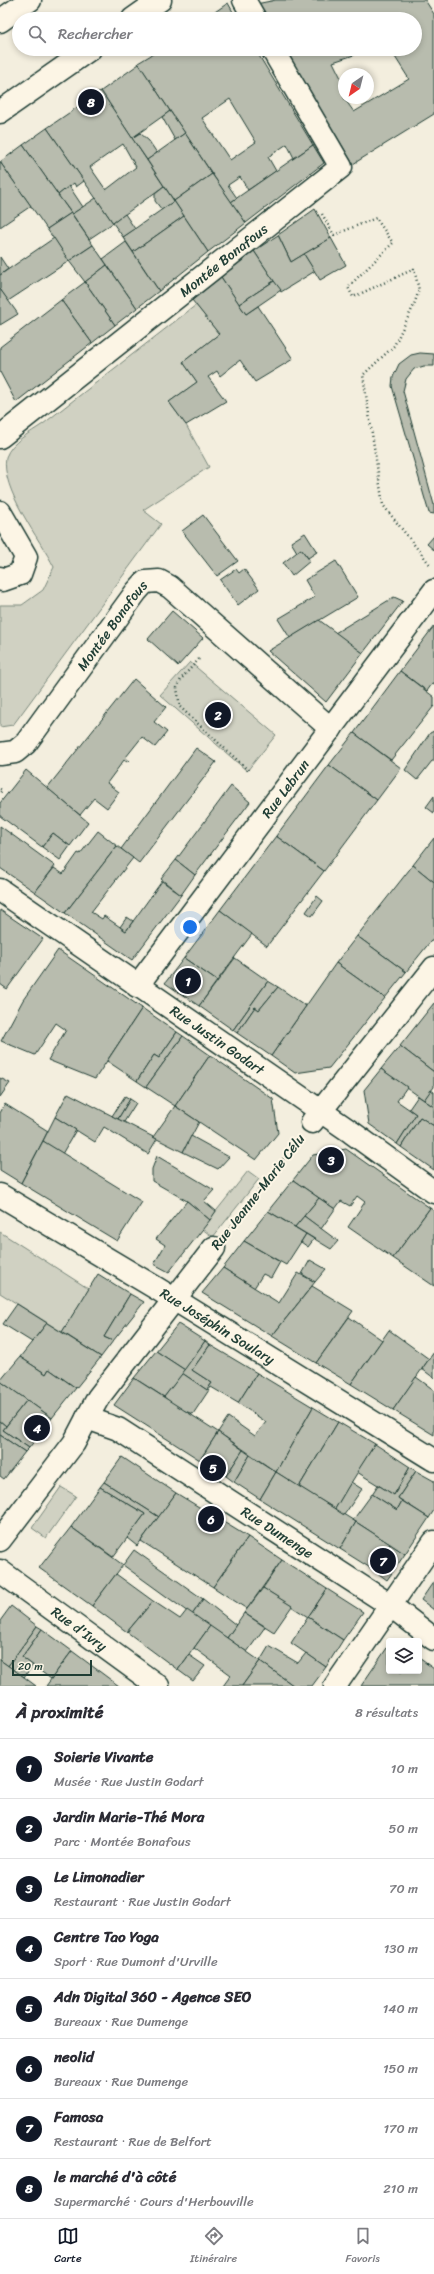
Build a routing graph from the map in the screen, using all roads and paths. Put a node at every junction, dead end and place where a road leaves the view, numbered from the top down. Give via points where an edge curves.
1 (160, 0) edge
2 (244, 0) edge
3 (28, 1) edge
4 (12, 12) edge
5 (13, 12) edge
6 (143, 12) edge
7 (251, 12) edge
8 (0, 21) edge
9 (80, 56) edge
10 (276, 56) edge
11 (0, 112) edge
12 (320, 210) dead end
13 (0, 437) edge
14 (0, 512) edge
15 (434, 570) edge
16 (0, 578) edge
17 (434, 591) edge
18 (199, 659) dead end
19 (331, 729) junction
20 (0, 754) edge
21 (249, 770) dead end
22 (0, 789) edge
23 (0, 793) edge
24 (0, 890) edge
25 (434, 968) edge
26 (136, 986) junction
27 (316, 1116) junction
28 (434, 1192) edge
29 (0, 1195) edge
30 (214, 1248) joint
31 (174, 1300) junction
32 (87, 1418) junction
33 (434, 1460) edge
34 (0, 1540) edge
35 (434, 1542) edge
36 (0, 1571) edge
37 (390, 1605) junction
38 (434, 1639) edge
39 (158, 1686) edge
40 (335, 1686) edge

1 - 6 street
2 - 7 street
3 - 5 street
4 - 8 street
9 - 11 street
10 - 13 street, Montée Bonafous via 341,167
12 - 15 path via 334,235 376,218 392,243 348,287 352,297 414,269 418,290 414,306 394,346 363,375 383,505
14 - 16 street via 26,557 20,574 3,580
17 - 19 street, Rue Lebrun
18 - 21 path via 181,679 177,688 180,707
19 - 20 street, Montée Bonafous via 170,587 159,581 145,582 26,743 15,752
19 - 26 street, Rue Lebrun
22 - 23 path
24 - 26 street, Rue Justin Godart
25 - 27 street
26 - 27 street, Rue Justin Godart
27 - 28 street, Rue Justin Godart
27 - 30 path, Rue Jeanne-Marie Célu
29 - 31 street, Rue Joséphin Soulary
30 - 31 street, Rue Jeanne-Marie Célu
31 - 32 street, Rue Jeanne-Marie Célu via 98,1398
31 - 33 street, Rue Joséphin Soulary
32 - 34 street, Rue Jeanne-Marie Célu via 74,1443
32 - 37 street, Rue Dumenge via 118,1429
35 - 37 street
36 - 39 street, Rue d'Ivry
37 - 38 street, Rue Dumenge
37 - 40 street

